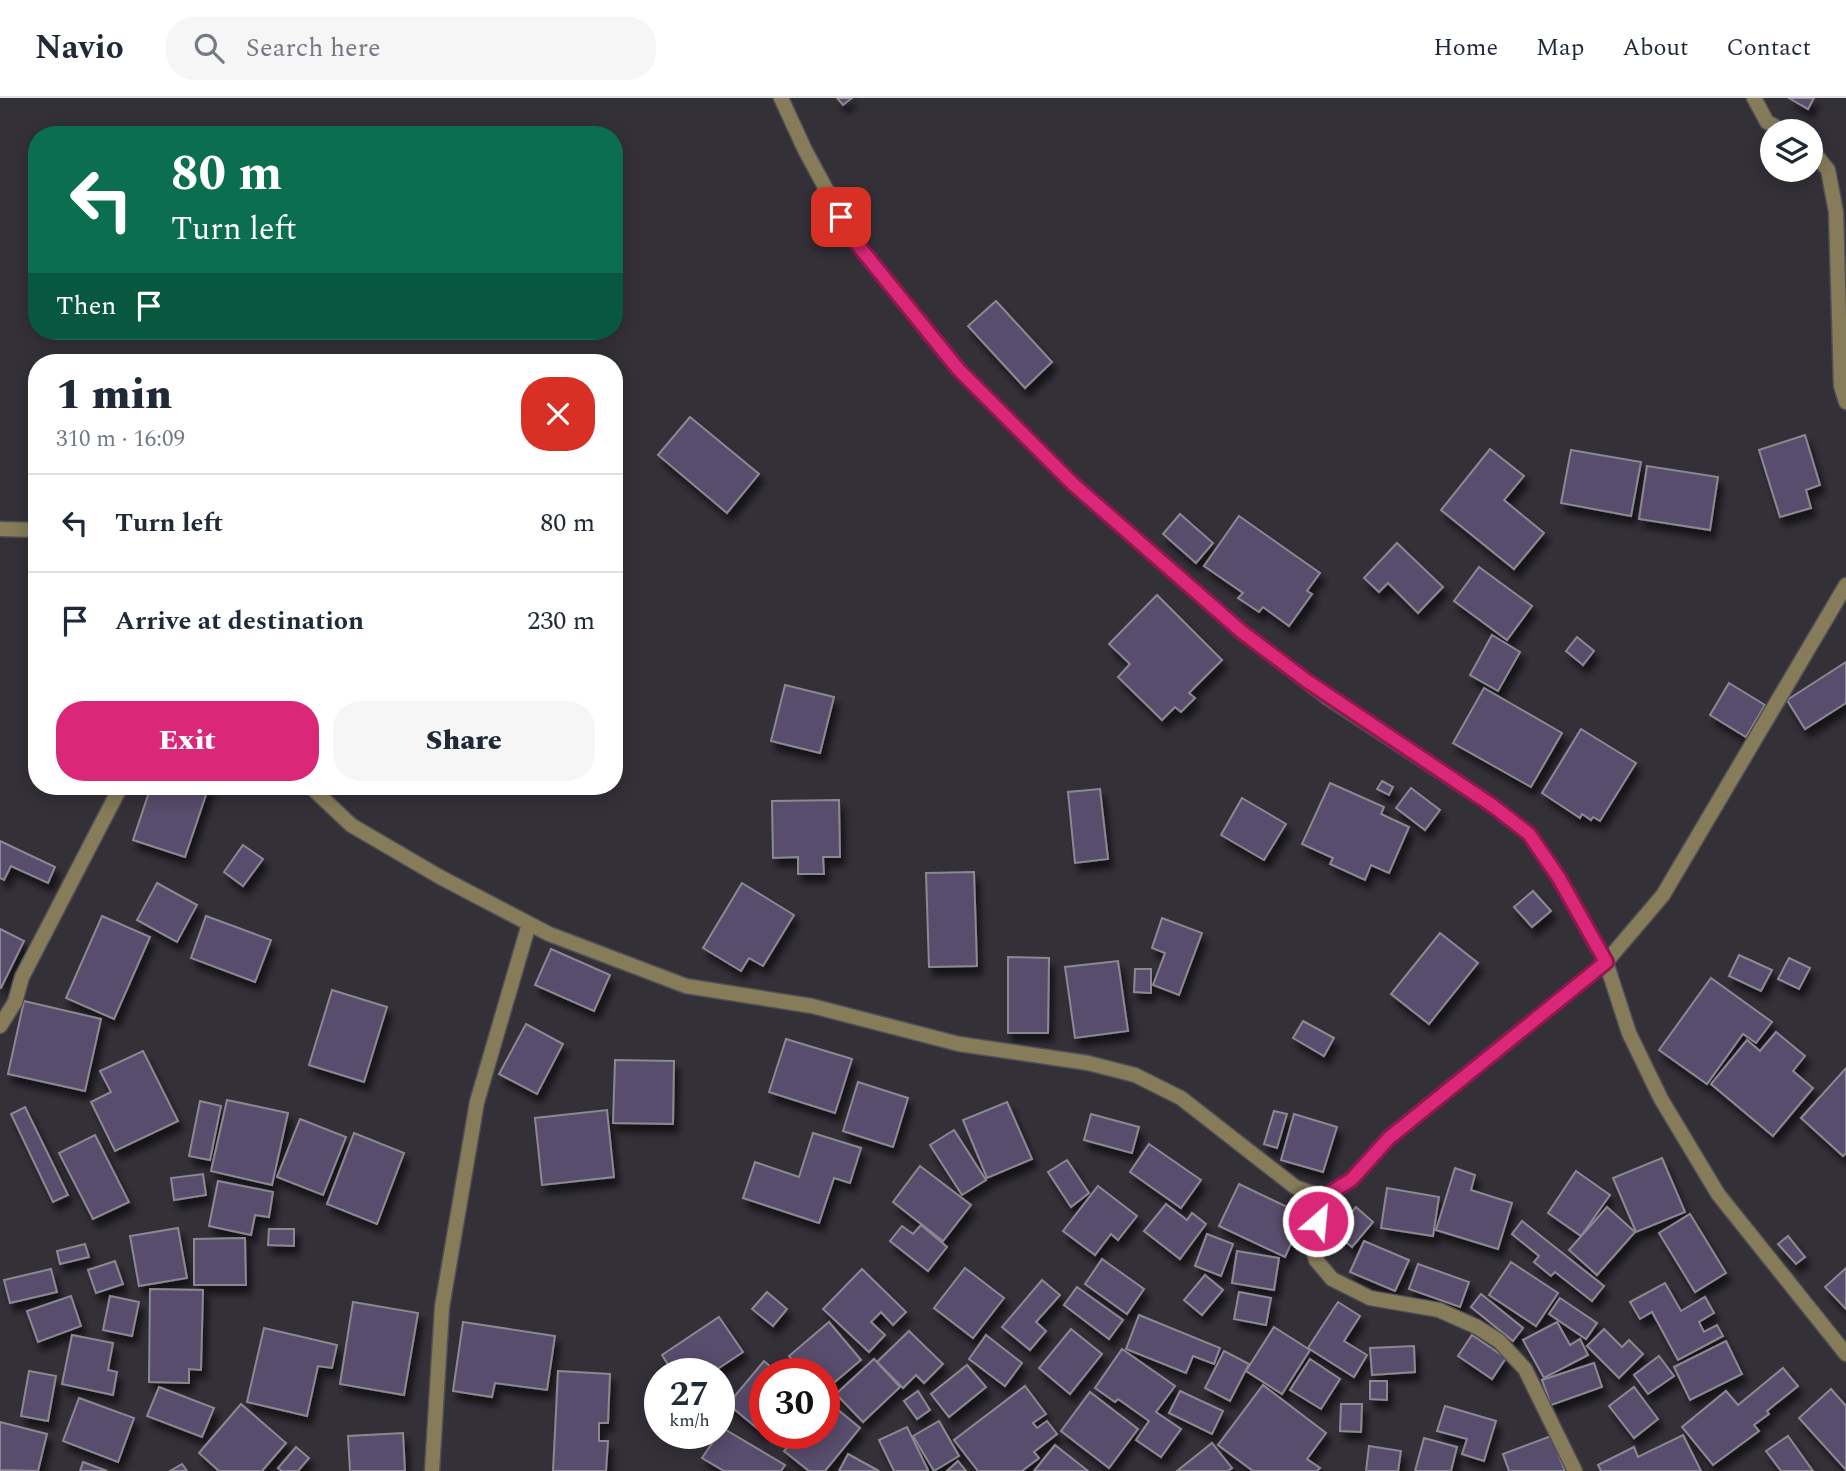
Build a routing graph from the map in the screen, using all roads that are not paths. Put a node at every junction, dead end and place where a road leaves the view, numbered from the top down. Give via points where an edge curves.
1 (781, 98) edge
2 (1754, 98) edge
3 (1764, 119) edge
4 (1823, 164) edge
5 (1846, 402) edge
6 (0, 529) edge
7 (28, 530) edge
8 (1846, 585) edge
9 (116, 795) edge
10 (319, 795) edge
11 (529, 924) junction
12 (1606, 962) junction
13 (0, 1026) edge
14 (1324, 1197) junction
15 (1846, 1354) edge
16 (432, 1471) edge
17 (1575, 1471) edge

1 - 12 street via 853,239 959,370 1073,484 1242,632 1328,698 1529,834
2 - 3 street
4 - 5 street via 1836,212 1841,386
6 - 7 street
8 - 12 street via 1663,895
9 - 13 street
10 - 11 street via 351,825
11 - 14 street via 687,986 812,1006 958,1044 1088,1063 1135,1075 1181,1098 1295,1187
11 - 16 street via 477,1101 442,1307
12 - 14 street via 1389,1138 1352,1179
12 - 15 street via 1635,1044 1661,1099 1718,1194
14 - 17 street via 1312,1245 1316,1260 1332,1279 1370,1298 1438,1310 1499,1341 1525,1368

